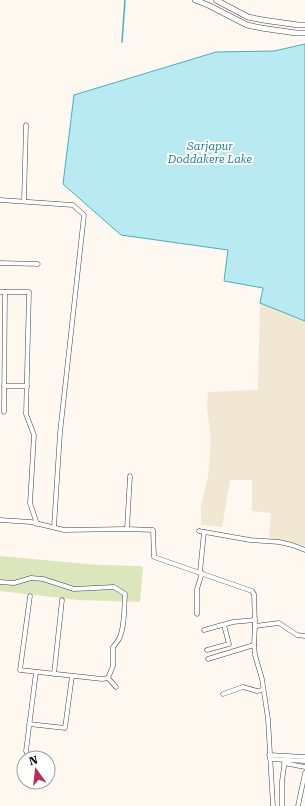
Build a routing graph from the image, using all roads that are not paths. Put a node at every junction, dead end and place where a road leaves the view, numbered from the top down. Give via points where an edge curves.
1 (194, 0) edge
2 (216, 0) edge
3 (305, 25) edge
4 (305, 33) edge
5 (26, 125) dead end
6 (0, 200) edge
7 (24, 201) junction
8 (0, 263) edge
9 (38, 264) dead end
10 (2, 292) edge
11 (2, 373) edge
12 (4, 386) junction
13 (27, 386) junction
14 (4, 412) dead end
15 (130, 476) dead end
16 (0, 520) edge
17 (37, 524) junction
18 (54, 527) junction
19 (127, 529) junction
20 (305, 550) edge
21 (201, 573) junction
22 (0, 582) edge
23 (30, 596) dead end
24 (62, 600) dead end
25 (197, 614) dead end
26 (255, 620) junction
27 (224, 625) junction
28 (255, 626) junction
29 (204, 630) dead end
30 (305, 636) edge
31 (254, 644) junction
32 (207, 650) dead end
33 (208, 659) dead end
34 (36, 672) junction
35 (54, 674) junction
36 (72, 676) junction
37 (108, 678) junction
38 (116, 687) dead end
39 (263, 690) junction
40 (223, 694) dead end
41 (29, 724) junction
42 (26, 750) edge
43 (270, 757) junction
44 (305, 757) edge
45 (305, 761) edge
46 (284, 762) junction
47 (305, 767) edge
48 (305, 773) edge
49 (273, 806) edge
50 (282, 806) edge
51 (298, 806) edge

1 - 4 street via 247,25
2 - 3 street via 248,17
5 - 7 street
6 - 7 street
7 - 18 street via 73,205 84,215 60,433
8 - 9 street
10 - 11 street
10 - 13 street via 29,292
11 - 12 street
12 - 13 street
12 - 14 street
13 - 17 street via 26,414 34,434 30,503
15 - 19 street
16 - 17 street
17 - 18 street
18 - 19 street via 64,530
19 - 21 street via 153,530 154,557
20 - 21 street via 279,542 250,540 201,531
21 - 25 street via 197,589
21 - 26 street via 252,591
22 - 37 street via 43,579 74,589 114,587 125,594 122,632 113,647 113,666
23 - 34 street via 20,670
24 - 35 street
26 - 27 street
26 - 28 street
27 - 29 street
27 - 32 street via 229,644
28 - 30 street via 279,623 297,635
28 - 31 street
31 - 33 street
31 - 39 street
34 - 35 street
34 - 41 street
35 - 36 street
36 - 37 street via 102,680
36 - 41 street via 65,728
37 - 38 street
39 - 40 street via 243,687
39 - 43 street
41 - 42 street
43 - 44 street
43 - 46 street
43 - 49 street
45 - 46 street
46 - 47 street
46 - 50 street
48 - 51 street

